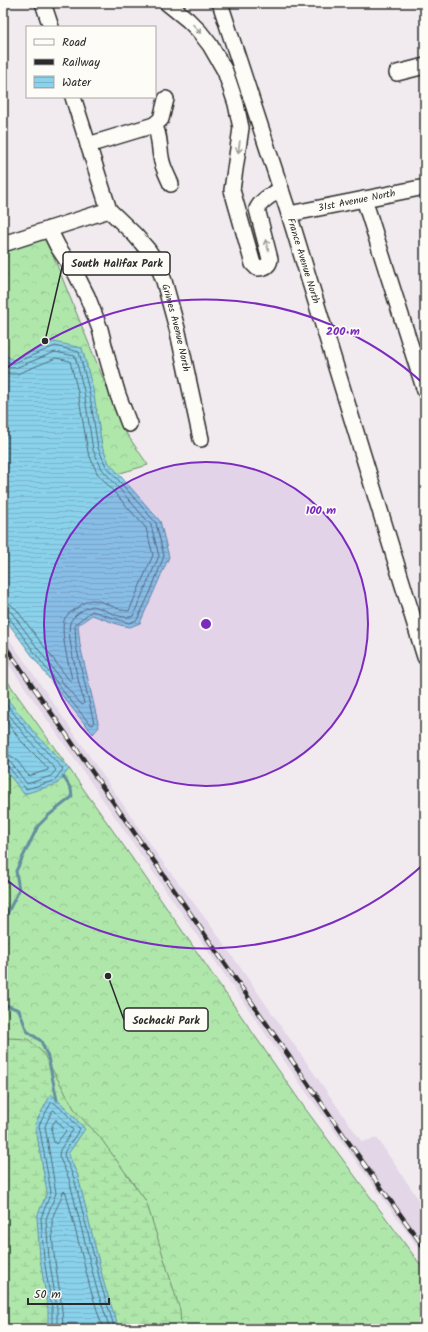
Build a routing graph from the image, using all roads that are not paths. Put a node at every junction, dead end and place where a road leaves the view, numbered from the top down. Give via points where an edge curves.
1 (43, 3) edge
2 (167, 3) edge
3 (223, 4) edge
4 (51, 26) edge
5 (425, 66) edge
6 (397, 73) dead end
7 (73, 98) edge
8 (166, 99) dead end
9 (154, 125) junction
10 (88, 145) junction
11 (171, 184) dead end
12 (425, 187) edge
13 (281, 189) junction
14 (364, 199) junction
15 (109, 210) junction
16 (289, 214) junction
17 (49, 229) junction
18 (3, 244) edge
19 (425, 391) edge
20 (129, 424) dead end
21 (201, 439) dead end
22 (420, 621) edge
23 (425, 657) edge

1 - 4 street
2 -> 13 street via 199,31 225,71 241,128 232,190 253,264 258,268 267,266 270,259 257,209 260,203
3 - 13 street, France Avenue North
5 - 6 street
7 - 10 street, Grimes Avenue North
8 - 9 street via 161,119
9 - 10 street
9 - 11 street via 164,168
10 - 15 street, Grimes Avenue North
12 - 14 street, 31st Avenue North
13 - 16 street, France Avenue North
14 - 16 street, 31st Avenue North
14 - 19 street
15 - 17 street
15 - 21 street, Grimes Avenue North via 135,235 158,265 178,332
16 - 22 street, France Avenue North
17 - 18 street
17 - 20 street via 87,296 100,329 118,395
22 - 23 street, France Avenue North

